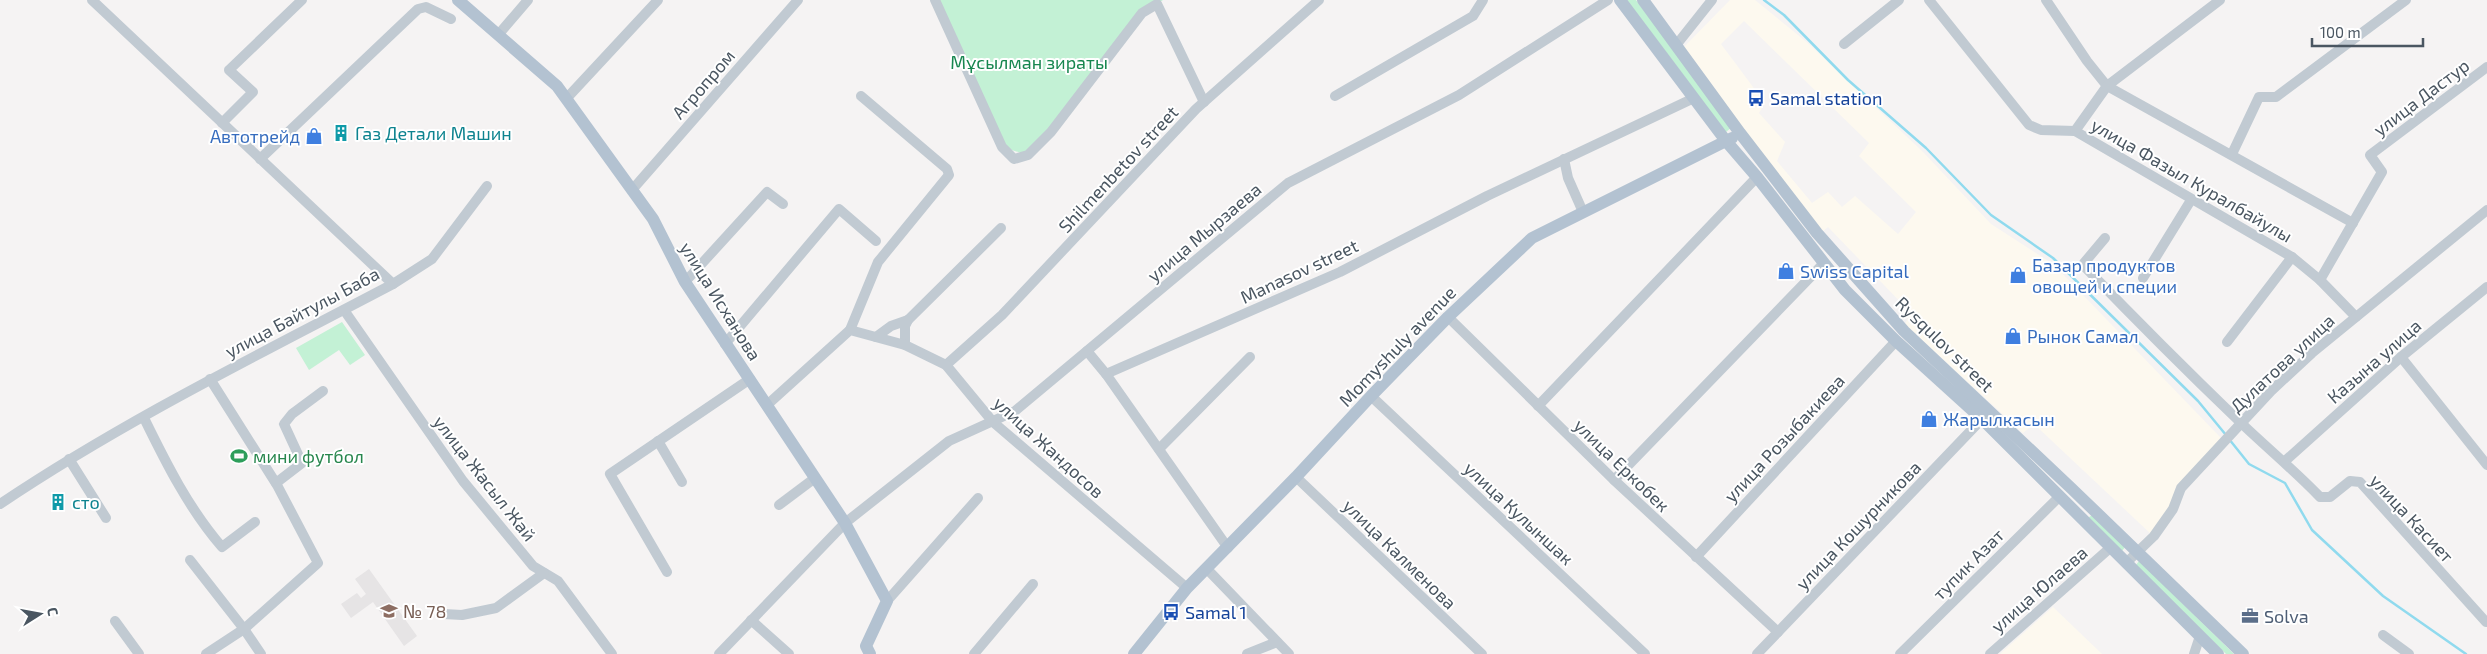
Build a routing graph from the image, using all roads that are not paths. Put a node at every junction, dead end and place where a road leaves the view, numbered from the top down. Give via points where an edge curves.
1 (92, 0) edge
2 (302, 0) edge
3 (458, 0) edge
4 (528, 0) edge
5 (658, 0) edge
6 (798, 0) edge
7 (935, 0) edge
8 (1319, 0) edge
9 (1483, 0) edge
10 (1608, 0) edge
11 (1620, 0) edge
12 (1644, 0) edge
13 (1899, 0) edge
14 (1929, 0) edge
15 (2220, 0) edge
16 (2406, 0) edge
17 (1709, 1) edge
18 (2049, 1) edge
19 (451, 19) dead end
20 (498, 35) junction
21 (1677, 44) junction
22 (1844, 44) dead end
23 (2487, 67) edge
24 (2107, 86) junction
25 (861, 96) dead end
26 (1335, 96) dead end
27 (1694, 98) junction
28 (566, 99) junction
29 (1204, 102) junction
30 (222, 124) junction
31 (2075, 131) junction
32 (1740, 133) junction
33 (1726, 141) junction
34 (2232, 154) junction
35 (260, 159) junction
36 (1564, 159) junction
37 (1757, 177) junction
38 (487, 186) dead end
39 (632, 190) junction
40 (2191, 200) junction
41 (783, 204) dead end
42 (2487, 210) edge
43 (1583, 212) junction
44 (2353, 223) junction
45 (1001, 228) dead end
46 (2104, 238) dead end
47 (876, 241) dead end
48 (2292, 257) junction
49 (1824, 263) junction
50 (1855, 278) junction
51 (2143, 278) dead end
52 (2320, 280) junction
53 (685, 282) junction
54 (393, 284) junction
55 (2487, 287) edge
56 (1845, 290) junction
57 (344, 310) junction
58 (1448, 316) junction
59 (2356, 317) junction
60 (908, 320) junction
61 (850, 330) junction
62 (876, 337) junction
63 (1896, 341) junction
64 (2227, 342) dead end
65 (725, 344) junction
66 (905, 345) junction
67 (1088, 351) junction
68 (1250, 357) dead end
69 (2401, 357) junction
70 (946, 365) junction
71 (1106, 374) junction
72 (210, 378) junction
73 (750, 379) junction
74 (323, 391) dead end
75 (1371, 396) junction
76 (767, 405) junction
77 (1538, 406) junction
78 (144, 418) junction
79 (1982, 419) junction
80 (993, 422) junction
81 (2241, 423) junction
82 (658, 441) junction
83 (1159, 449) junction
84 (69, 459) junction
85 (2285, 461) junction
86 (2487, 465) edge
87 (1296, 477) junction
88 (815, 478) junction
89 (1614, 480) junction
90 (682, 482) dead end
91 (276, 483) junction
92 (2059, 497) junction
93 (978, 498) dead end
94 (0, 504) edge
95 (778, 505) dead end
96 (106, 518) dead end
97 (255, 522) dead end
98 (845, 522) junction
99 (1228, 548) junction
100 (2110, 548) junction
101 (2138, 552) junction
102 (1696, 557) junction
103 (190, 560) dead end
104 (2126, 563) junction
105 (1207, 569) junction
106 (667, 572) dead end
107 (544, 573) junction
108 (1033, 584) dead end
109 (1187, 588) junction
110 (887, 601) junction
111 (444, 614) dead end
112 (751, 620) junction
113 (116, 621) dead end
114 (2486, 622) dead end
115 (244, 629) junction
116 (1778, 632) junction
117 (2383, 635) dead end
118 (2200, 636) junction
119 (1277, 642) junction
120 (139, 654) edge
121 (206, 654) edge
122 (261, 654) edge
123 (612, 654) edge
124 (719, 654) edge
125 (789, 654) edge
126 (870, 654) edge
127 (974, 654) edge
128 (1134, 654) edge
129 (1247, 654) edge
130 (1289, 654) edge
131 (1482, 654) edge
132 (1644, 654) edge
133 (1758, 654) edge
134 (1900, 654) edge
135 (1990, 654) edge
136 (2194, 654) edge
137 (2218, 654) edge
138 (2243, 654) edge
139 (2409, 654) edge

1 - 30 street, улица Байтулы Баба
2 - 30 street via 229,70 253,92
3 - 20 main road, улица Исханова
4 - 20 street
5 - 28 street
6 - 39 street, Агропром
7 - 29 street via 1002,148 1014,159 1028,156 1051,132 1142,13 1157,4
8 - 29 street, Shilmenbetov street
9 - 26 street via 1473,16
10 - 67 street, улица Мырзаева via 1459,95 1288,183
11 - 27 main road, Rysqulov street
12 - 21 main road, Rysqulov street
13 - 22 street
14 - 31 street, улица Фазыл Куралбайулы via 2029,125 2041,130
15 - 24 street
16 - 34 street via 2276,97 2260,97
17 - 21 street
18 - 24 street via 2087,62
19 - 35 street via 426,7 418,8
20 - 28 main road, улица Исханова via 557,86
21 - 32 main road, Rysqulov street
23 - 44 street, улица Дастур via 2370,155 2382,172
24 - 31 street
24 - 34 street
25 - 61 street via 947,169 949,175 878,262
27 - 33 main road, Rysqulov street
27 - 36 street, Manasov street
28 - 39 main road, улица Исханова
29 - 70 street, Shilmenbetov street via 1002,315
30 - 35 street, улица Байтулы Баба
31 - 40 street, улица Фазыл Куралбайулы
32 - 33 main road, Momyshuly avenue
32 - 50 main road, Rysqulov street
33 - 37 main road, Rysqulov street
33 - 43 main road, Momyshuly avenue
34 - 44 street
35 - 54 street, улица Байтулы Баба
36 - 43 street via 1568,178
36 - 71 street, Manasov street via 1340,272
37 - 49 main road, Rysqulov street
37 - 77 street
38 - 54 street via 432,259
39 - 53 main road, улица Исханова via 653,219
40 - 48 street, улица Фазыл Куралбайулы
40 - 51 street
41 - 53 street via 767,192
42 - 59 street, Дулатова улица
43 - 58 main road, Momyshuly avenue via 1532,238
44 - 52 street, улица Дастур
45 - 60 street
46 - 81 street via 2085,259 2085,267
47 - 65 street via 839,209
48 - 52 street, улица Фазыл Куралбайулы
48 - 64 street
49 - 56 main road, Rysqulov street
49 - 89 street
50 - 56 main road
50 - 101 main road, Rysqulov street via 1904,331
52 - 59 street, улица Фазыл Куралбайулы
53 - 65 main road, улица Исханова
54 - 57 street, улица Байтулы Баба
55 - 69 street, Казына улица
56 - 63 main road, Rysqulov street
57 - 72 street, улица Байтулы Баба
57 - 107 street, улица Жасыл Жай via 463,481 533,566
58 - 75 main road, Momyshuly avenue
58 - 77 street, улица Еркобек
59 - 81 street, Дулатова улица via 2312,353
60 - 62 street via 891,326
60 - 66 street
61 - 62 street, улица Жандосов
61 - 76 street
62 - 66 street, улица Жандосов
63 - 79 main road, Rysqulov street
63 - 102 street, улица Розыбакиева
65 - 73 main road, улица Исханова
66 - 70 street, улица Жандосов
67 - 71 street
67 - 80 street, улица Мырзаева via 1015,411
68 - 83 street
69 - 85 street, Казына улица
69 - 86 street
70 - 80 street, улица Жандосов
71 - 83 street
72 - 78 street, улица Байтулы Баба
72 - 91 street
73 - 76 main road, улица Исханова
73 - 82 street
74 - 91 street via 284,424 302,463
75 - 87 main road, Momyshuly avenue
75 - 132 street, улица Кулыншак
76 - 88 main road, улица Исханова
77 - 89 street, улица Еркобек
78 - 84 street, улица Байтулы Баба
78 - 97 street via 165,462 205,527 222,547
79 - 92 main road, Rysqulov street
79 - 116 street, улица Кошурникова
80 - 98 street, улица Мырзаева via 949,441
80 - 109 street, улица Жандосов
81 - 85 street
81 - 101 street, Дулатова улица via 2181,488 2173,509
82 - 90 street
82 - 106 street via 610,474
83 - 99 street
84 - 94 street, улица Байтулы Баба
84 - 96 street
85 - 114 street, улица Касиет via 2320,497 2325,498 2350,481 2360,482
87 - 99 main road, Momyshuly avenue
87 - 131 street, улица Калменова
88 - 95 street
88 - 98 main road, улица Исханова
89 - 102 street, улица Еркобек
91 - 115 street via 318,563
92 - 100 main road, Rysqulov street
92 - 134 street, тупик Азат
93 - 110 street
98 - 110 main road, улица Исханова
98 - 112 street, улица Мырзаева
99 - 105 main road, Momyshuly avenue
100 - 104 main road, Rysqulov street
100 - 135 street, улица Юлаева
101 - 104 street, Дулатова улица
101 - 138 main road, Rysqulov street
102 - 116 street, улица Еркобек
103 - 115 street
104 - 118 main road, Rysqulov street
105 - 109 main road, Momyshuly avenue
105 - 119 street
107 - 111 street via 496,608 462,615
107 - 123 street, улица Жасыл Жай via 558,581
108 - 127 street
109 - 128 main road, Momyshuly avenue
110 - 126 main road via 866,646
112 - 124 street, улица Мырзаева
112 - 125 street
113 - 120 street
115 - 121 street
115 - 122 street
116 - 133 street, улица Кошурникова
117 - 139 street
118 - 136 street
118 - 137 main road, Rysqulov street
119 - 129 street
119 - 130 street

